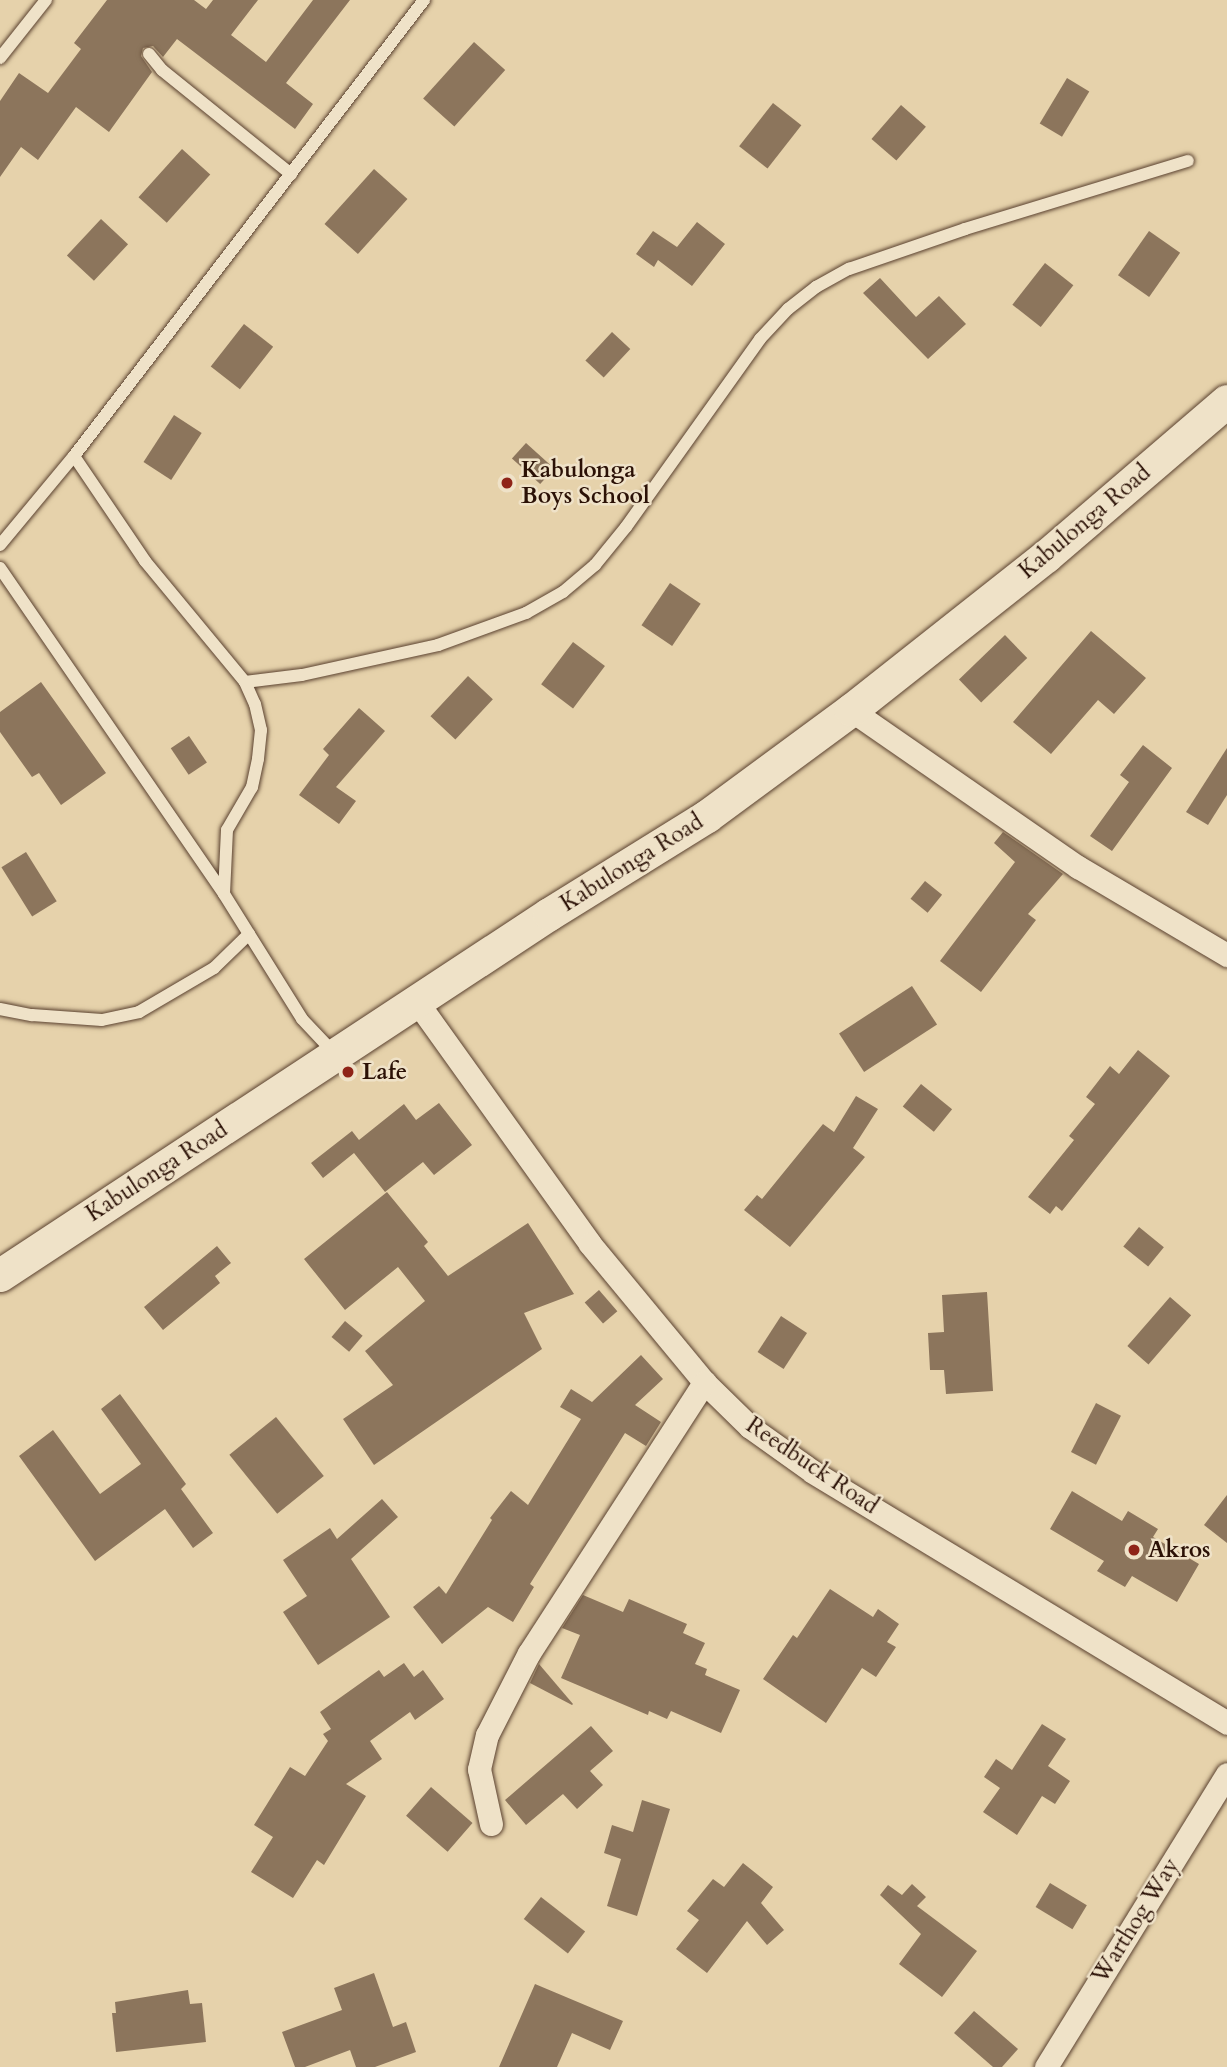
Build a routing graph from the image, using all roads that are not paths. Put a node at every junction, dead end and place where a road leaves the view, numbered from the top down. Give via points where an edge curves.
1 (46, 0) edge
2 (424, 0) edge
3 (149, 54) dead end
4 (0, 58) edge
5 (1188, 161) dead end
6 (290, 174) junction
7 (1227, 401) edge
8 (74, 456) junction
9 (0, 545) edge
10 (0, 568) edge
11 (245, 682) junction
12 (850, 710) junction
13 (225, 894) junction
14 (249, 934) junction
15 (1227, 955) edge
16 (417, 1002) junction
17 (0, 1009) edge
18 (335, 1054) junction
19 (0, 1275) edge
20 (704, 1382) junction
21 (1227, 1723) edge
22 (1227, 1774) edge
23 (491, 1824) dead end
24 (1046, 2067) edge

1 - 4 lane
2 - 6 lane
3 - 6 lane via 162,70
5 - 11 lane via 965,229 849,269 816,287 760,339 595,565 563,592 526,613 438,645 302,675
6 - 8 lane
7 - 12 main road, Kabulonga Road via 1046,556
8 - 9 lane
8 - 11 lane via 145,561
10 - 13 lane
11 - 13 lane via 261,730 252,787 227,830
12 - 15 street via 1078,867
12 - 16 main road, Kabulonga Road via 659,849 548,914
13 - 14 lane
14 - 17 lane via 214,968 139,1012 102,1020
14 - 18 lane via 302,1019
16 - 18 main road, Kabulonga Road
16 - 20 street, Reedbuck Road via 590,1244
18 - 19 main road, Kabulonga Road
20 - 21 street, Reedbuck Road via 750,1427 813,1472
20 - 23 street via 528,1653 486,1735 479,1769
22 - 24 street, Warthog Way

